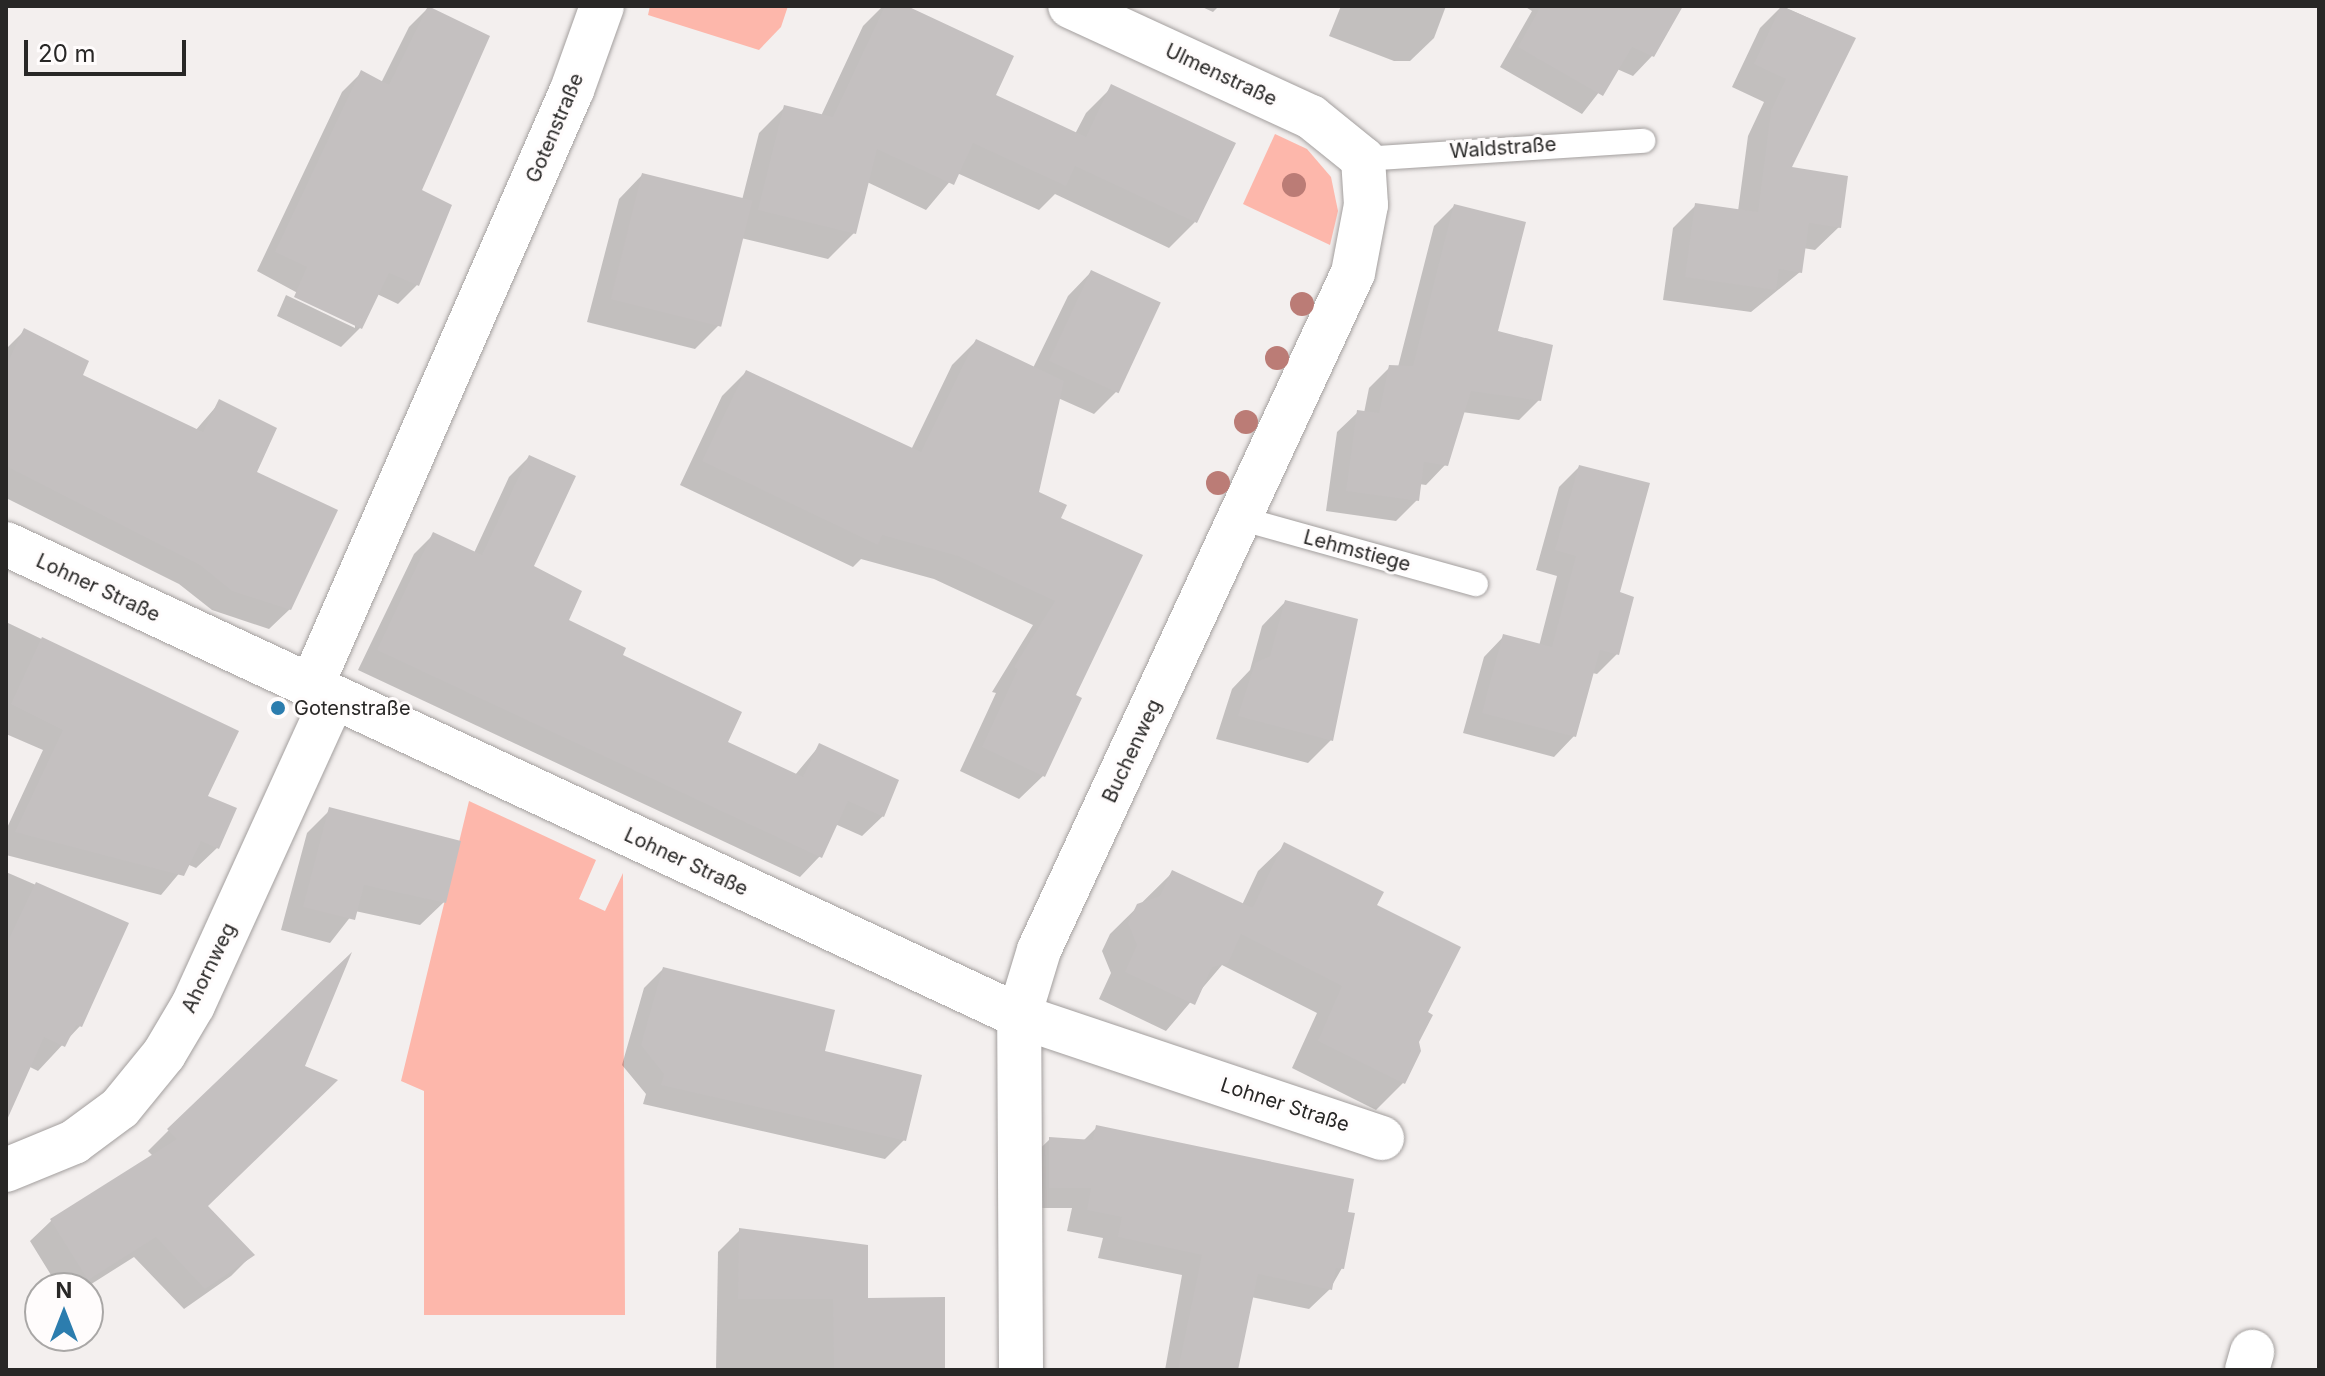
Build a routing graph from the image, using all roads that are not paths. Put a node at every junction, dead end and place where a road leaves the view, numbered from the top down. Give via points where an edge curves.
1 (602, 6) edge
2 (1070, 6) edge
3 (1643, 141) dead end
4 (1363, 159) junction
5 (1239, 518) junction
6 (6, 544) edge
7 (1476, 584) dead end
8 (322, 693) junction
9 (1019, 1016) junction
10 (1382, 1138) dead end
11 (6, 1170) edge
12 (1021, 1370) edge

1 - 8 street, Gotenstraße
2 - 4 street, Ulmenstraße via 1311,117
3 - 4 lane, Waldstraße
4 - 5 street, Buchenweg via 1366,205 1353,273
5 - 7 lane, Lehmstiege
5 - 9 street, Buchenweg via 1039,950
6 - 8 street, Lohner Straße
8 - 9 street, Lohner Straße
8 - 11 street, Ahornweg via 193,1005 164,1054 120,1108 86,1134
9 - 10 street, Lohner Straße
9 - 12 street, Buchenweg

